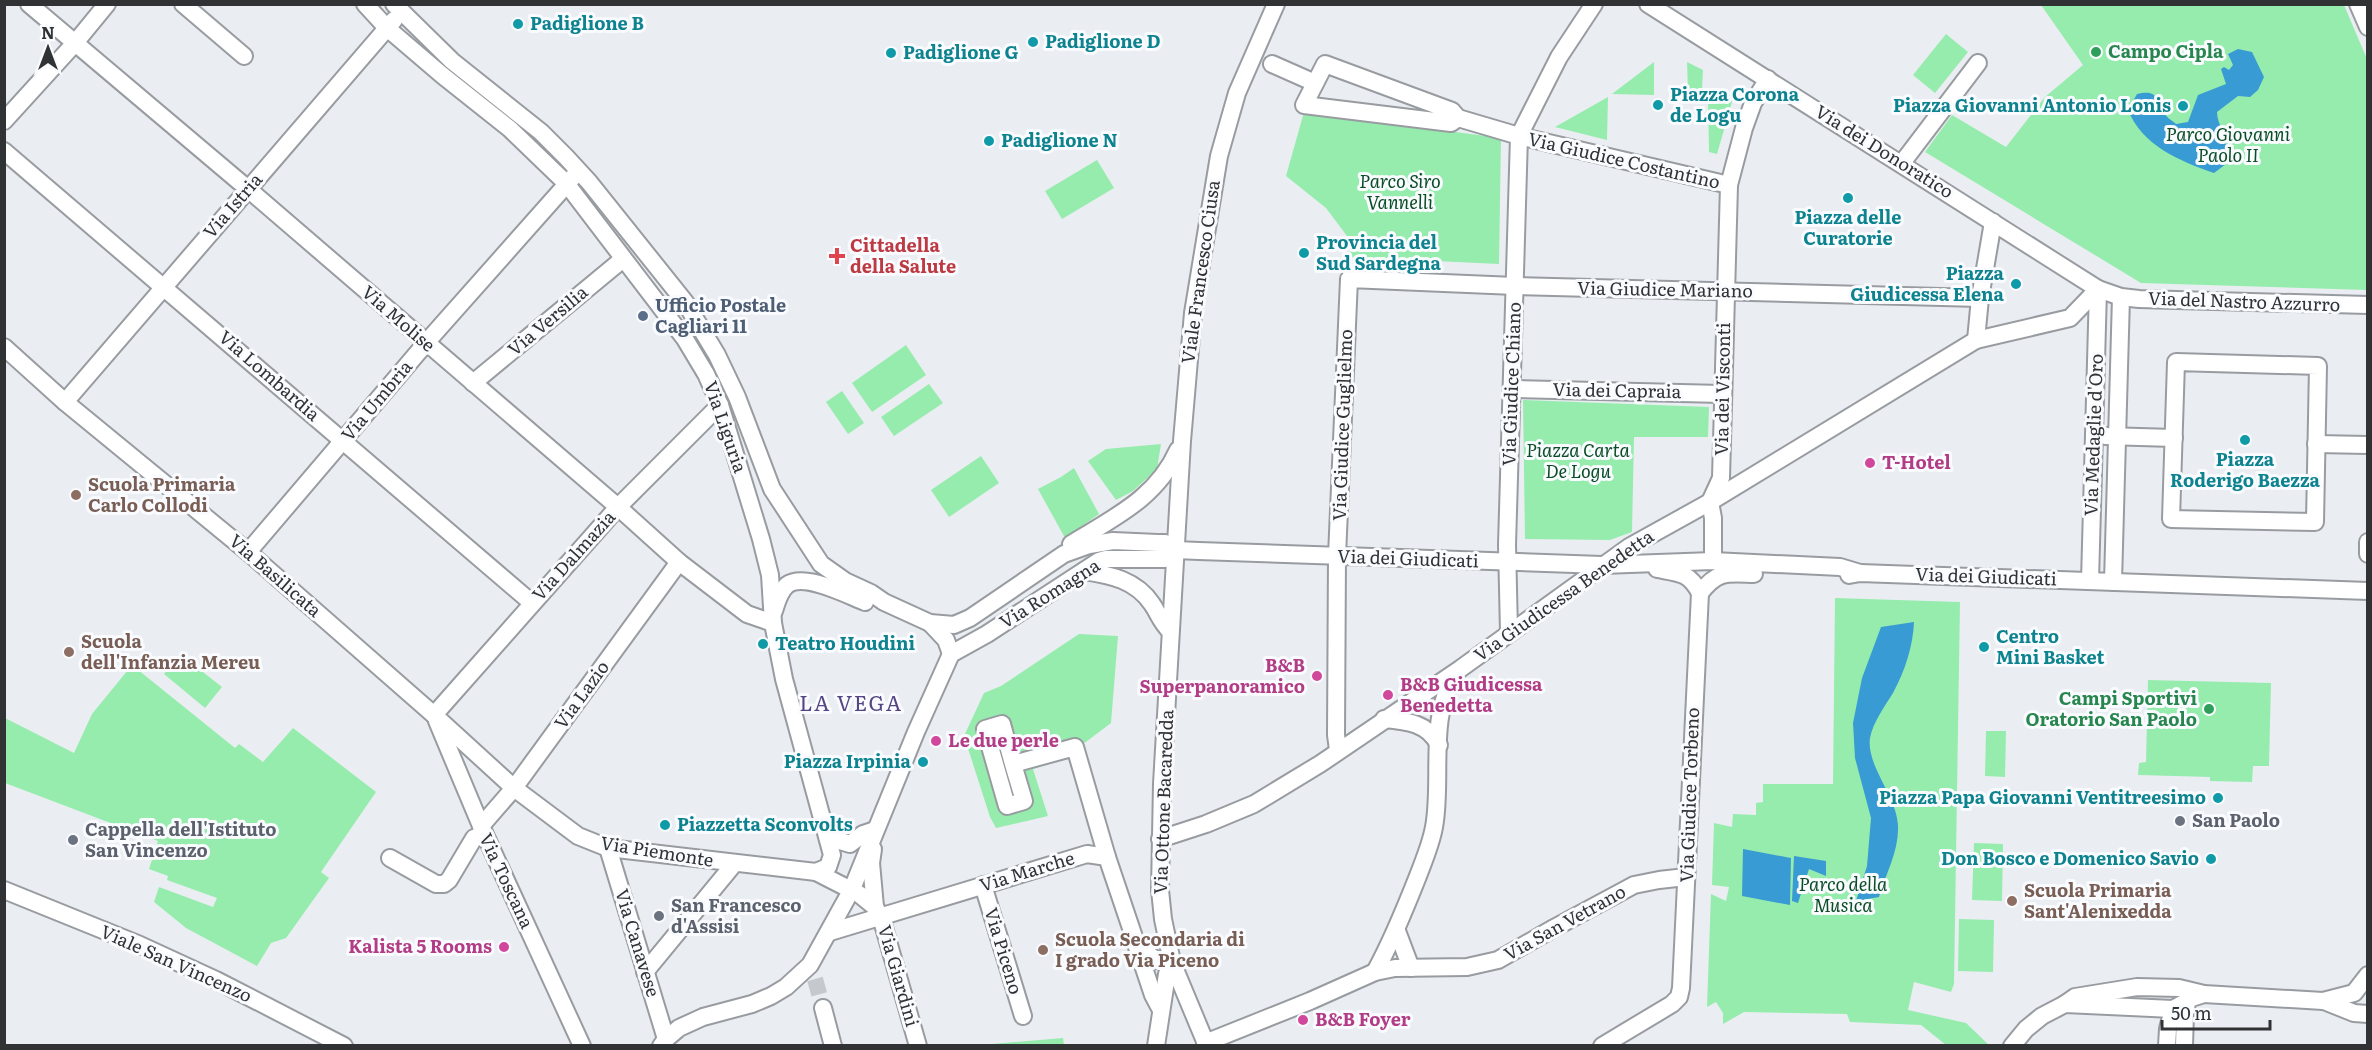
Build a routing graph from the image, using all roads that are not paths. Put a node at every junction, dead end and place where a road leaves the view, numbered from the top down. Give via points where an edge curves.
1 (29, 4) edge
2 (107, 4) edge
3 (365, 4) edge
4 (1276, 4) edge
5 (1594, 4) edge
6 (1648, 4) edge
7 (2358, 4) edge
8 (190, 7) edge
9 (397, 8) edge
10 (2367, 27) edge
11 (387, 28) junction
12 (75, 43) junction
13 (244, 56) dead end
14 (1978, 63) dead end
15 (1272, 64) dead end
16 (1768, 79) junction
17 (1315, 82) junction
18 (1458, 118) junction
19 (4, 121) edge
20 (1519, 136) junction
21 (4, 151) edge
22 (1902, 164) junction
23 (579, 171) junction
24 (566, 183) junction
25 (1729, 185) junction
26 (248, 189) junction
27 (1993, 222) junction
28 (623, 259) junction
29 (1349, 279) joint
30 (164, 286) junction
31 (1515, 286) junction
32 (2098, 289) junction
33 (1725, 291) junction
34 (2121, 297) junction
35 (1980, 298) junction
36 (2367, 305) edge
37 (2070, 318) junction
38 (2097, 323) junction
39 (1976, 340) junction
40 (426, 344) junction
41 (4, 347) edge
42 (473, 383) junction
43 (1512, 389) junction
44 (1722, 394) junction
45 (65, 402) junction
46 (720, 405) junction
47 (2094, 436) junction
48 (2117, 437) junction
49 (2174, 438) junction
50 (344, 441) junction
51 (1182, 441) junction
52 (2316, 444) junction
53 (2367, 445) edge
54 (2092, 497) junction
55 (2115, 498) junction
56 (1710, 502) junction
57 (618, 507) junction
58 (2367, 542) edge
59 (1176, 550) junction
60 (248, 552) junction
61 (1064, 554) junction
62 (2367, 554) edge
63 (1337, 556) junction
64 (1713, 561) junction
65 (679, 562) junction
66 (1507, 562) junction
67 (1602, 565) junction
68 (1639, 566) junction
69 (1084, 571) junction
70 (1860, 573) junction
71 (2090, 581) junction
72 (2113, 582) junction
73 (2367, 591) edge
74 (1700, 593) junction
75 (884, 602) junction
76 (532, 603) junction
77 (773, 619) junction
78 (930, 622) junction
79 (1170, 631) junction
80 (1509, 632) junction
81 (951, 654) junction
82 (1460, 669) junction
83 (435, 715) junction
84 (1384, 719) junction
85 (1439, 745) junction
86 (1338, 750) junction
87 (1014, 765) dead end
88 (514, 788) junction
89 (824, 827) junction
90 (483, 830) junction
91 (875, 830) junction
92 (1160, 839) junction
93 (608, 848) junction
94 (1107, 857) junction
95 (390, 858) dead end
96 (734, 864) junction
97 (822, 869) junction
98 (1686, 877) junction
99 (983, 885) junction
100 (852, 889) junction
101 (4, 890) edge
102 (883, 912) junction
103 (1397, 931) junction
104 (830, 932) junction
105 (1137, 946) junction
106 (1172, 962) junction
107 (1412, 968) junction
108 (645, 972) junction
109 (1375, 972) junction
110 (2367, 975) edge
111 (2196, 997) junction
112 (2323, 1000) junction
113 (2065, 1004) junction
114 (823, 1008) tunnel mouth
115 (2173, 1009) junction
116 (1161, 1010) junction
117 (2367, 1014) edge
118 (1023, 1016) dead end
119 (663, 1042) edge
120 (1206, 1044) edge
121 (344, 1046) edge
122 (582, 1046) edge
123 (833, 1046) edge
124 (918, 1046) edge
125 (1155, 1046) edge
126 (1602, 1046) edge
127 (2012, 1046) edge
128 (2167, 1046) edge
129 (2184, 1046) edge

1 - 12 street, Via Molise
2 - 12 street
3 - 11 street, Via Liguria
4 - 51 street, Viale Francesco Ciusa via 1238,93 1219,156 1193,313
5 - 20 street via 1559,57
6 - 16 street, Via dei Donoratico
7 - 10 street
8 - 13 street
9 - 11 street, Via Istria
9 - 23 street, Via Liguria via 452,61 541,132
11 - 24 street, Via Liguria via 510,129
11 - 26 street, Via Istria
12 - 19 street
12 - 26 street, Via Molise
14 - 22 street
15 - 17 street
16 - 22 street, Via dei Donoratico
16 - 25 street, Via dei Visconti via 1753,103
17 - 18 street via 1324,64 1452,111
17 - 18 street via 1304,105 1451,123
18 - 20 street, Via Giudice Costantino
20 - 25 street, Via Giudice Costantino
20 - 31 street, Via Giudice Chiano
21 - 30 street, Via Lombardia
22 - 27 street, Via dei Donoratico
23 - 24 street, Via Umbria
23 - 75 street, Via Liguria via 700,323 737,397 772,489 821,564
24 - 28 street, Via Liguria
24 - 40 street, Via Umbria
25 - 33 street, Via dei Visconti
26 - 30 street, Via Istria
26 - 40 street, Via Molise
27 - 32 street, Via dei Donoratico
27 - 35 street
28 - 42 street, Via Versilia
28 - 46 street, Via Liguria via 685,339
29 - 31 street, Via Giudice Mariano
29 - 63 street, Via Giudice Guglielmo
30 - 45 street, Via Istria
30 - 50 street, Via Lombardia
31 - 33 street, Via Giudice Mariano
31 - 43 street, Via Giudice Chiano
32 - 34 street, Via dei Donoratico
32 - 37 street
32 - 38 street, Via Medaglie d'Oro
33 - 35 street, Via Giudice Mariano
33 - 44 street, Via dei Visconti
34 - 36 street, Via del Nastro Azzurro
34 - 48 street, Via Medaglie d'Oro
35 - 39 street
37 - 38 street, Via Giudicessa Benedetta
37 - 39 street, Via Giudicessa Benedetta
38 - 47 street, Via Medaglie d'Oro
39 - 56 street, Via Giudicessa Benedetta
40 - 42 street, Via Molise
40 - 50 street, Via Umbria
41 - 45 street, Via Basilicata
42 - 57 street, Via Molise
43 - 44 street, Via dei Capraia
43 - 66 street, Via Giudice Chiano
44 - 56 street, Via dei Visconti via 1721,478
45 - 60 street, Via Basilicata
46 - 57 street, Via Dalmazia
46 - 77 street, Via Liguria via 770,575
47 - 48 street
47 - 54 street, Via Medaglie d'Oro
48 - 49 street
48 - 55 street, Via Medaglie d'Oro
49 - 52 street via 2176,362 2318,366
49 - 52 street via 2171,519 2315,522
50 - 60 street, Via Umbria
50 - 76 street, Via Lombardia
51 - 59 street, Viale Francesco Ciusa
51 - 61 street via 1157,485 1114,519 1068,546
52 - 53 street
54 - 55 street
54 - 71 street, Via Medaglie d'Oro
55 - 72 street, Via Medaglie d'Oro
56 - 64 street, Via dei Visconti
56 - 67 street, Via Giudicessa Benedetta
57 - 65 street, Via Molise
57 - 76 street, Via Dalmazia
58 - 62 street
59 - 61 street, Via Romagna via 1165,543 1113,541
59 - 63 street, Via dei Giudicati
59 - 69 street, Via Romagna via 1165,559 1106,559
59 - 79 street, Via Ottone Bacaredda
60 - 83 street, Via Basilicata
61 - 78 street, Via Romagna via 970,618 954,625
63 - 66 street, Via dei Giudicati
63 - 86 street, Via Giudice Guglielmo
64 - 68 street, Via dei Giudicati
64 - 70 street, Via dei Giudicati via 1840,567
65 - 77 street, Via Molise via 747,614
65 - 88 street, Via Lazio
66 - 67 street, Via dei Giudicati
66 - 80 street, Via Giudice Chiano
67 - 68 street, Via dei Giudicati
67 - 80 street, Via Giudicessa Benedetta
68 - 74 street, Via dei Giudicati via 1687,576
69 - 79 street via 1135,586
69 - 81 street, Via Romagna
70 - 71 street, Via dei Giudicati
70 - 74 street, Via dei Giudicati via 1838,577 1725,574 1712,579
71 - 72 street, Via dei Giudicati
72 - 73 street
74 - 98 street, Via Giudice Torbeno
75 - 77 street via 865,602 810,581 796,580 780,594
75 - 78 street
76 - 83 street, Via Dalmazia
77 - 89 street, Via Liguria via 784,679
78 - 81 street via 946,640
79 - 92 street, Via Ottone Bacaredda
80 - 82 street, Via Giudicessa Benedetta
81 - 91 street
82 - 84 street, Via Giudicessa Benedetta
82 - 85 street via 1446,692
83 - 88 street, Via Piemonte
83 - 90 street, Via Toscana
84 - 85 street via 1425,728
84 - 86 street, Via Giudicessa Benedetta
85 - 103 street via 1433,832
86 - 92 street, Via Giudicessa Benedetta via 1254,804
87 - 94 street via 1075,747
88 - 90 street, Via Lazio
88 - 93 street, Via Piemonte via 578,836
89 - 91 street via 837,840 850,844
89 - 97 street, Via Liguria via 832,855
90 - 95 street, Via Lazio via 444,884 436,884
90 - 122 street, Via Toscana
91 - 100 street
91 - 102 street, Via Giardini via 871,863
92 - 106 street, Via Ottone Bacaredda via 1161,900
93 - 96 street, Via Piemonte
93 - 108 street, Via Canavese
94 - 99 street, Via Marche via 1087,854
94 - 105 street
96 - 97 street, Via Piemonte
96 - 108 street
97 - 100 street, Via Piemonte
98 - 107 street, Via San Vetrano via 1634,885 1498,960 1467,967
98 - 126 street, Via Giudice Torbeno via 1679,998
99 - 102 street, Via Marche
99 - 118 street, Via Piceno
100 - 102 street, Via Piemonte
100 - 104 street
101 - 121 street, Viale San Vincenzo via 169,958
102 - 104 street, Via Marche
102 - 124 street, Via Giardini
103 - 107 street
103 - 109 street
104 - 119 street via 812,972 771,996 679,1028
105 - 106 street via 1156,960
105 - 116 street
106 - 116 street
106 - 120 street, Via Ottone Bacaredda
107 - 109 street, Via San Vetrano
108 - 119 street, Via Canavese
109 - 120 street, Via San Vetrano
110 - 112 street via 2354,993
111 - 112 street
111 - 113 street via 2179,988 2126,988 2075,997
111 - 115 street
111 - 129 street via 2185,1012
112 - 117 street
113 - 115 street
113 - 127 street via 2042,1016
114 - 123 street
115 - 128 street
116 - 125 street

